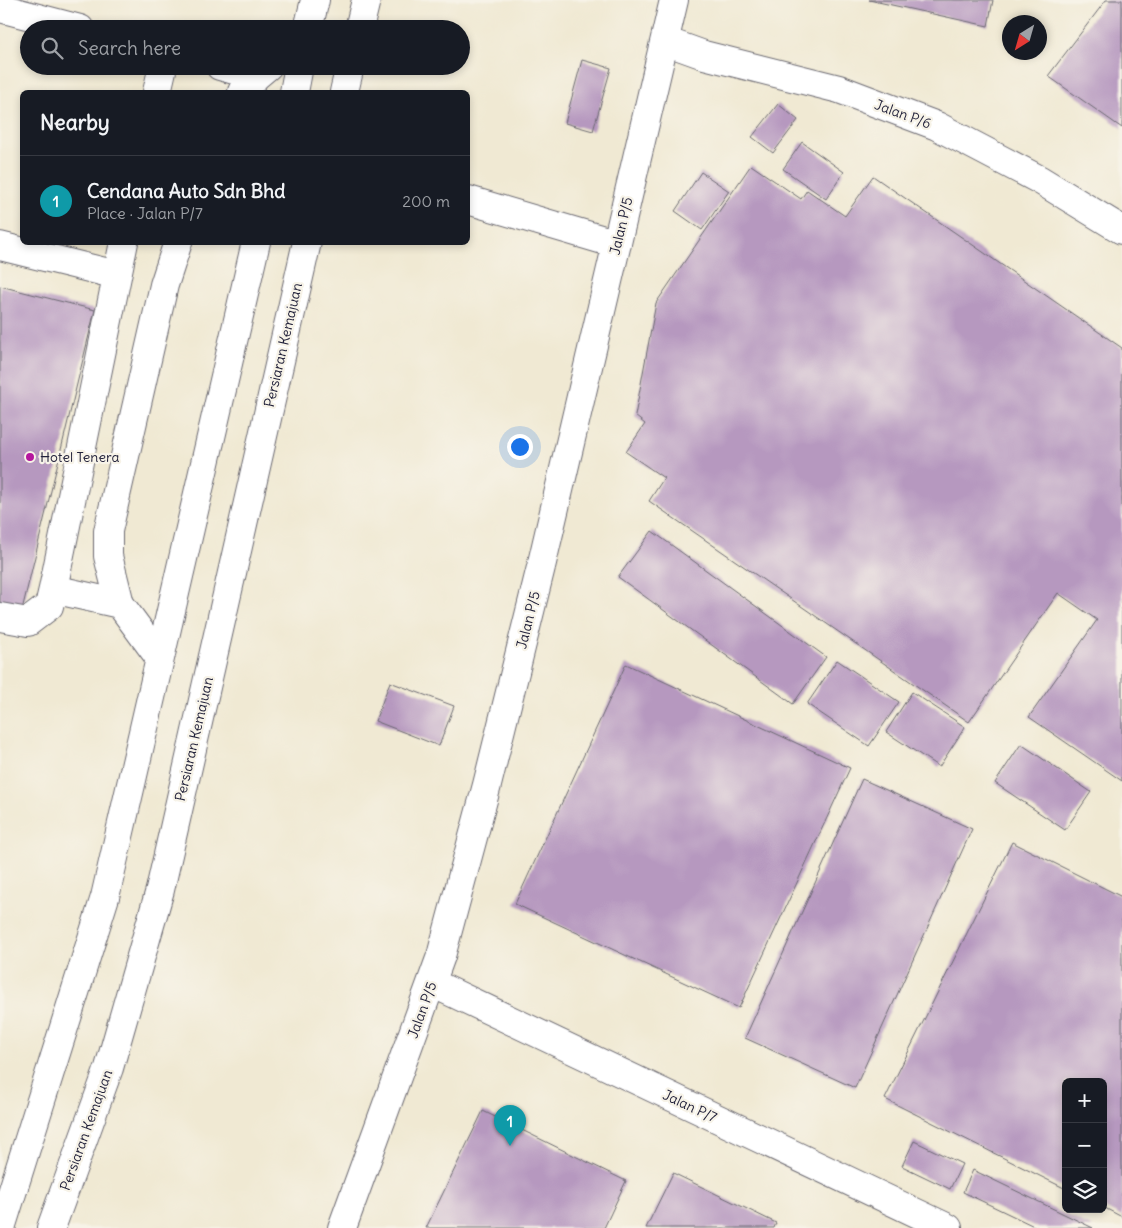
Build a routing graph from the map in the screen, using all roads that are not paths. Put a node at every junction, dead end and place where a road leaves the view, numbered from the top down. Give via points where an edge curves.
1 (315, 0) edge
2 (366, 0) edge
3 (674, 0) edge
4 (0, 8) edge
5 (46, 20) edge
6 (310, 20) edge
7 (361, 20) edge
8 (665, 41) junction
9 (160, 75) edge
10 (298, 75) edge
11 (348, 75) edge
12 (157, 90) edge
13 (294, 90) edge
14 (344, 90) edge
15 (470, 201) edge
16 (1122, 230) edge
17 (617, 244) junction
18 (123, 245) edge
19 (177, 245) edge
20 (255, 245) edge
21 (306, 245) edge
22 (0, 246) edge
23 (117, 275) junction
24 (53, 589) junction
25 (120, 604) junction
26 (0, 617) edge
27 (159, 657) junction
28 (432, 983) junction
29 (1, 1228) edge
30 (51, 1228) edge
31 (342, 1228) edge
32 (948, 1228) edge

1 - 6 street
2 - 7 street
3 - 8 street, Jalan P/5
4 - 5 street
8 - 16 street, Jalan P/6 via 704,55 839,89 937,126 1040,180
8 - 17 street, Jalan P/5
9 - 12 street
10 - 13 street
11 - 14 street
15 - 17 street
17 - 28 street, Jalan P/5 via 487,785
18 - 23 street
19 - 25 street via 164,285 108,531 108,556
20 - 27 street
21 - 30 street, Persiaran Kemajuan via 160,890 109,1068
22 - 23 street
23 - 24 street
24 - 25 street
24 - 26 street via 50,606 28,622
25 - 27 street
27 - 29 street via 105,897
28 - 31 street, Jalan P/5
28 - 32 street, Jalan P/7

